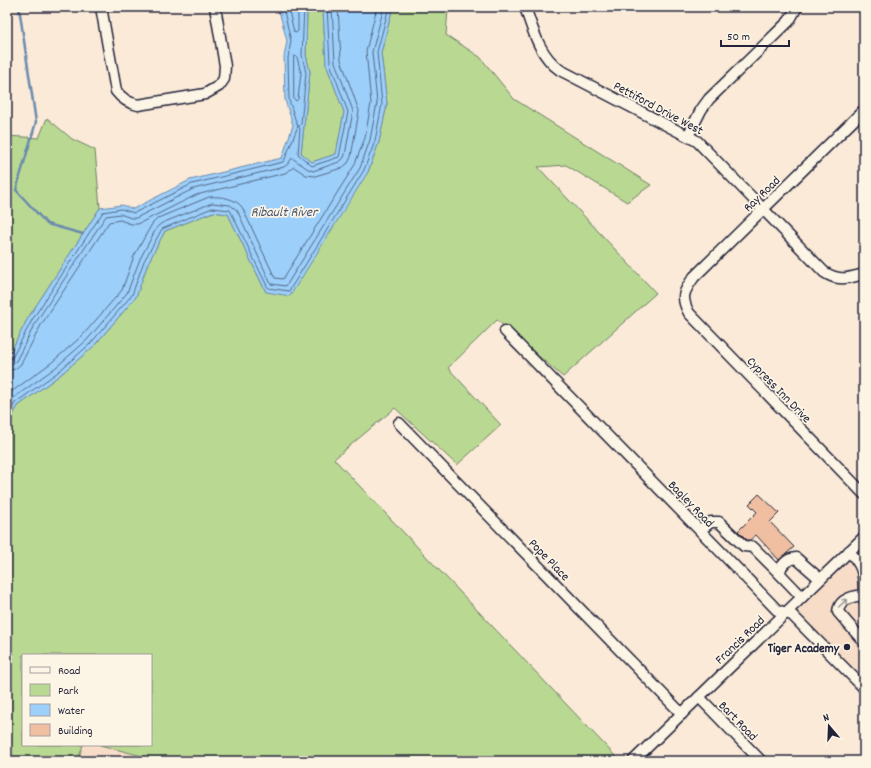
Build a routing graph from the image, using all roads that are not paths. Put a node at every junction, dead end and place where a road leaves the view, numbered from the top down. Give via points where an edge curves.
1 (101, 7) edge
2 (215, 7) edge
3 (525, 7) edge
4 (797, 7) edge
5 (864, 110) edge
6 (688, 136) junction
7 (763, 209) junction
8 (864, 274) edge
9 (683, 298) joint
10 (505, 331) dead end
11 (398, 423) dead end
12 (864, 494) edge
13 (700, 530) junction
14 (864, 537) edge
15 (849, 551) junction
16 (780, 574) junction
17 (820, 579) junction
18 (864, 595) edge
19 (802, 596) junction
20 (864, 599) edge
21 (785, 613) junction
22 (864, 642) edge
23 (864, 688) edge
24 (699, 697) junction
25 (682, 714) junction
26 (633, 761) edge
27 (761, 761) edge

1 - 2 street via 116,91 121,98 138,105 205,94 219,86 224,79 225,66
3 - 6 street, Pettiford Drive West via 539,45 550,63
4 - 6 street via 788,21 709,99
5 - 7 street, Ray Road
6 - 7 street, Pettiford Drive West via 698,141
7 - 8 street, Pettiford Drive West via 830,276 846,278
7 - 9 street, Ray Road via 694,277 684,291
9 - 12 street, Cypress Inn Drive via 688,313
10 - 13 street, Bagley Road
11 - 25 street, Pope Place
13 - 16 street via 711,522 719,522 744,546 753,547
13 - 21 street, Bagley Road via 776,610
14 - 15 street, Francis Road
15 - 17 street, Francis Road
15 - 18 street via 863,570
16 - 17 street via 783,564 796,558
16 - 19 street
17 - 19 street, Francis Road
18 - 20 street
22 -> 18 street via 838,612 838,607 844,600
19 - 21 street, Francis Road
21 - 23 street, Bagley Road via 792,615
21 - 24 street, Francis Road
24 - 25 street, Francis Road
24 - 27 street, Bart Road
25 - 26 street, Francis Road

